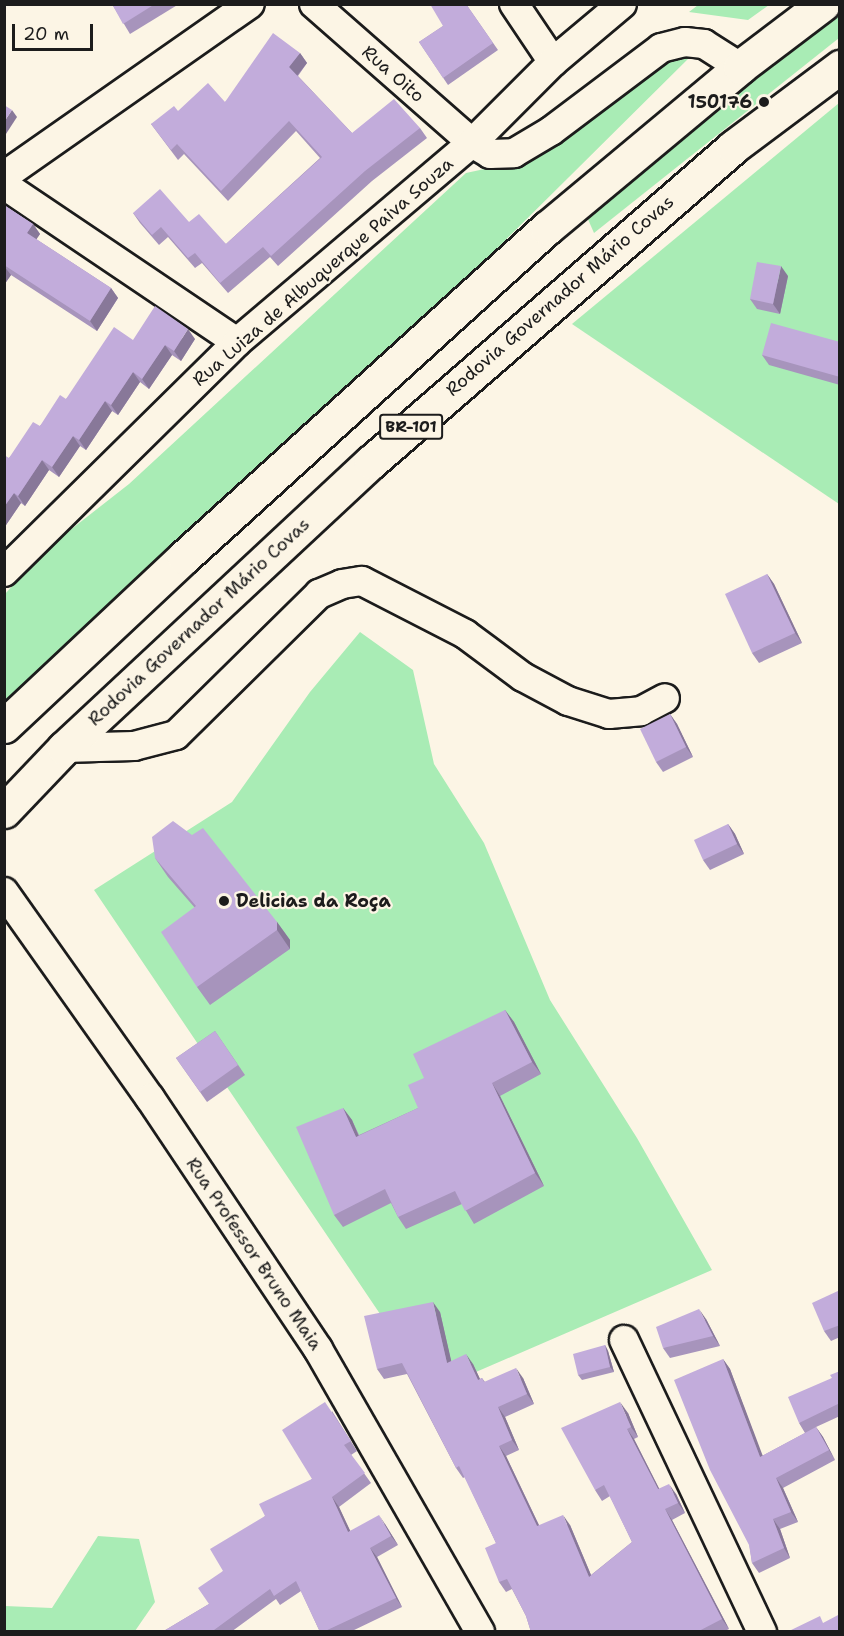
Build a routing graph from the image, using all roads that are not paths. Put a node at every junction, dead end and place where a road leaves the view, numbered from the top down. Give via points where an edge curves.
1 (250, 4) edge
2 (314, 4) edge
3 (514, 4) edge
4 (622, 4) edge
5 (824, 4) edge
6 (553, 62) junction
7 (740, 67) junction
8 (840, 67) edge
9 (472, 143) junction
10 (4, 176) edge
11 (4, 185) edge
12 (237, 342) junction
13 (4, 572) edge
14 (665, 698) dead end
15 (4, 726) edge
16 (64, 748) junction
17 (4, 811) edge
18 (4, 892) edge
19 (624, 1340) dead end
20 (480, 1632) edge
21 (762, 1632) edge

1 - 10 street
2 - 9 street, Rua Oito
3 - 6 street
4 - 6 street, Rua Luiza de Albuquerque Paiva Souza
5 - 7 highway, BR-101
6 - 9 street, Rua Luiza de Albuquerque Paiva Souza
7 - 9 street, Rua Oito via 704,44 685,42 660,48 552,131 514,153 490,154
7 - 15 highway, BR-101 via 530,244
8 - 16 highway, Rodovia Governador Mário Covas / BR-101 via 733,147 553,301 371,462
9 - 12 street, Rua Luiza de Albuquerque Paiva Souza
11 - 12 street
12 - 13 street, Rua Luiza de Albuquerque Paiva Souza
14 - 16 street via 641,711 609,714 568,701 523,677 465,634 362,581 319,594 176,735 135,746
16 - 17 highway, Rodovia Governador Mário Covas / BR-101
18 - 20 street, Rua Professor Bruno Maia via 156,1107 318,1349
19 - 21 street

